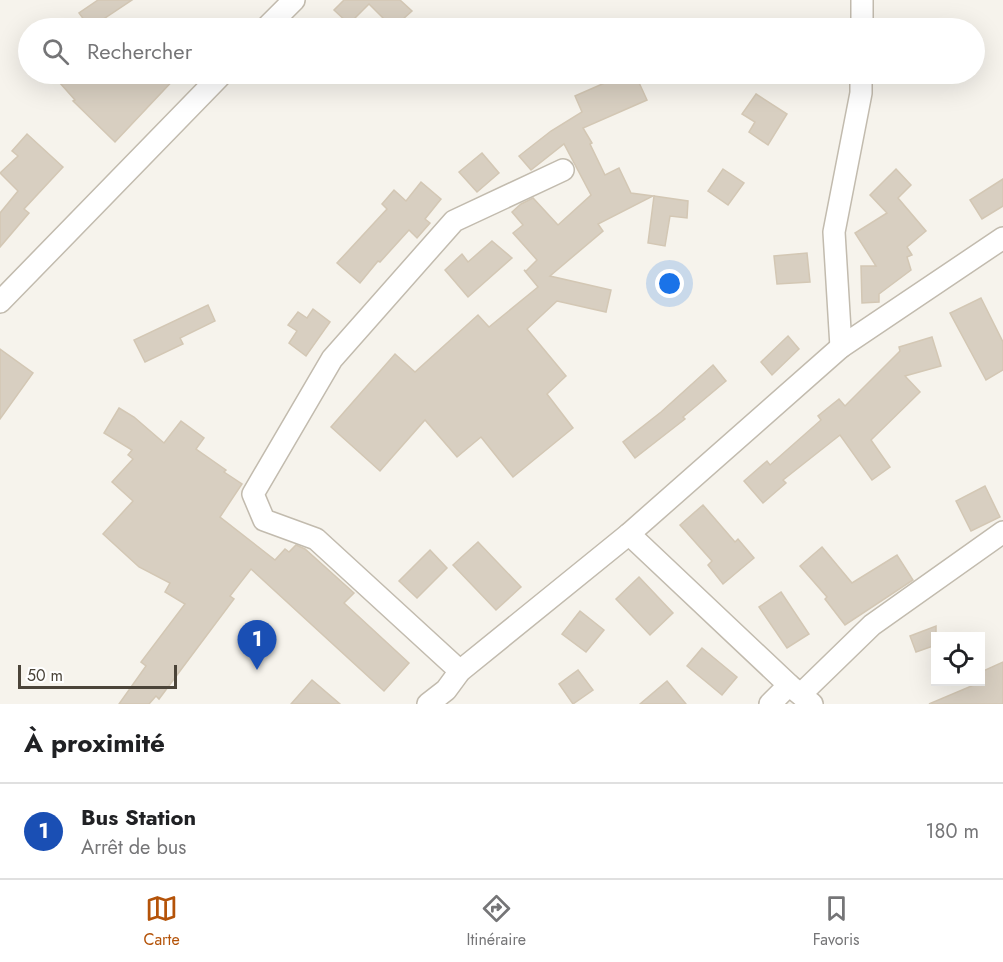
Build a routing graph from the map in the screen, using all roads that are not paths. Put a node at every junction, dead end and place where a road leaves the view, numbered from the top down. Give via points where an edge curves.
1 (294, 0) edge
2 (862, 0) edge
3 (276, 18) edge
4 (862, 18) edge
5 (212, 84) edge
6 (861, 84) edge
7 (562, 170) dead end
8 (1003, 238) edge
9 (0, 302) edge
10 (841, 347) junction
11 (1003, 532) edge
12 (629, 534) junction
13 (460, 671) junction
14 (801, 694) edge
15 (452, 697) edge
16 (428, 704) edge
17 (770, 704) edge

1 - 3 street
2 - 4 street
5 - 9 street
6 - 10 street via 834,232
7 - 13 street via 454,221 332,359 253,494 264,520 316,539
8 - 10 street
10 - 12 street
11 - 14 street via 872,625
12 - 13 street
12 - 14 street
13 - 15 street
14 - 17 street
15 - 16 street

